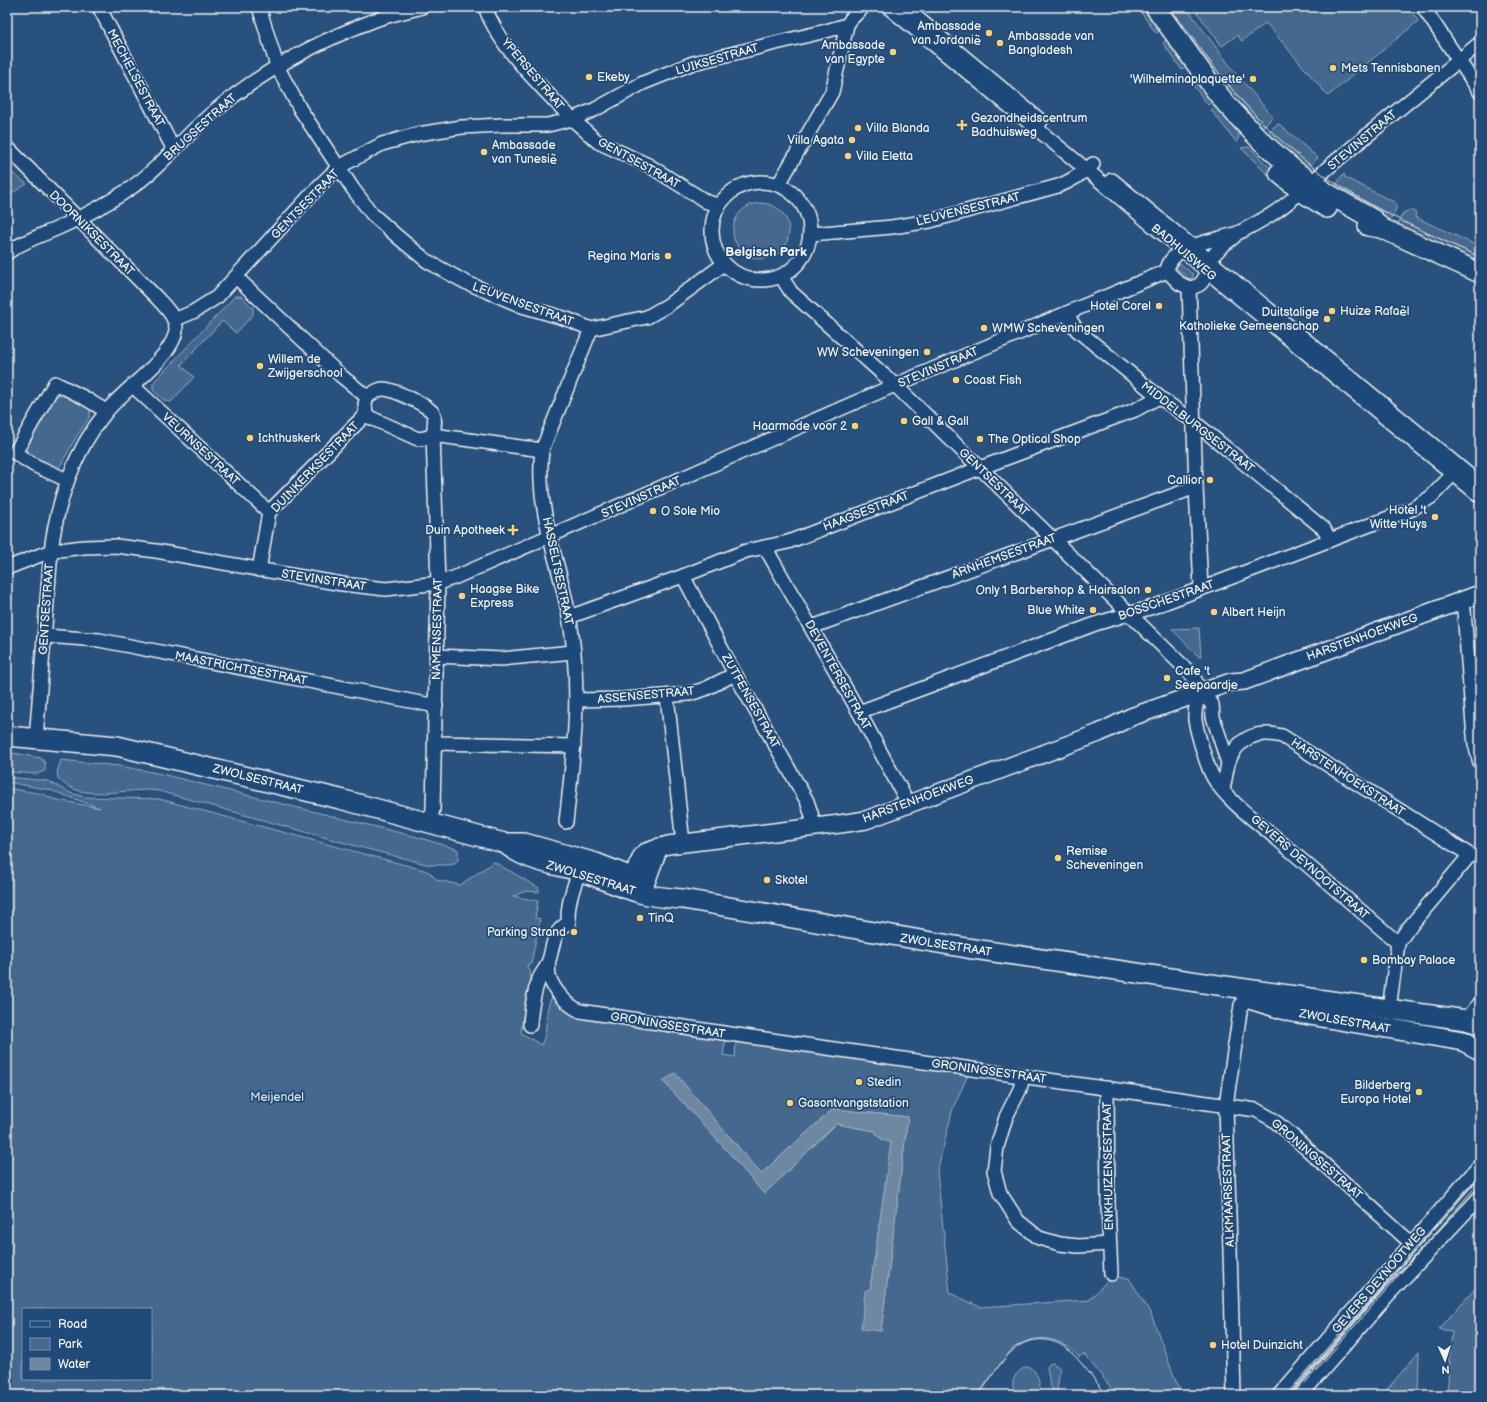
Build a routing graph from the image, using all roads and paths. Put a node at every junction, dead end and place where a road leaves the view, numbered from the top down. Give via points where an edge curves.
1 (99, 7) edge
2 (259, 7) edge
3 (422, 7) edge
4 (485, 7) edge
5 (863, 7) edge
6 (888, 7) edge
7 (904, 7) edge
8 (1155, 7) edge
9 (1423, 7) edge
10 (847, 25) junction
11 (1480, 43) edge
12 (1459, 60) junction
13 (277, 66) junction
14 (1480, 92) edge
15 (572, 119) junction
16 (7, 147) edge
17 (174, 150) junction
18 (339, 167) junction
19 (1090, 167) junction
20 (779, 184) junction
21 (1307, 187) junction
22 (719, 205) junction
23 (78, 219) junction
24 (1240, 232) junction
25 (811, 234) junction
26 (1188, 248) junction
27 (7, 253) edge
28 (724, 264) junction
29 (1208, 265) junction
30 (1167, 271) junction
31 (1480, 273) edge
32 (781, 276) junction
33 (236, 277) junction
34 (1189, 288) junction
35 (1067, 313) junction
36 (174, 320) junction
37 (591, 329) junction
38 (895, 385) junction
39 (133, 386) junction
40 (367, 397) junction
41 (1159, 397) junction
42 (106, 411) junction
43 (366, 414) junction
44 (1194, 421) junction
45 (433, 435) junction
46 (542, 450) junction
47 (980, 468) junction
48 (1457, 471) junction
49 (67, 480) junction
50 (1480, 484) edge
51 (1196, 487) junction
52 (1480, 496) edge
53 (270, 512) junction
54 (550, 537) junction
55 (1052, 539) junction
56 (1330, 540) junction
57 (765, 547) junction
58 (51, 551) junction
59 (7, 568) edge
60 (258, 570) junction
61 (682, 576) junction
62 (438, 583) junction
63 (1201, 588) junction
64 (1480, 594) edge
65 (1462, 600) junction
66 (1128, 614) junction
67 (569, 617) junction
68 (812, 627) junction
69 (45, 636) junction
70 (573, 652) junction
71 (436, 656) junction
72 (735, 674) junction
73 (667, 696) junction
74 (1201, 699) junction
75 (577, 700) junction
76 (436, 706) junction
77 (859, 712) junction
78 (7, 736) edge
79 (36, 739) junction
80 (435, 743) junction
81 (574, 746) junction
82 (1228, 763) junction
83 (1480, 763) edge
84 (1223, 790) junction
85 (908, 803) junction
86 (430, 822) junction
87 (566, 822) dead end
88 (813, 828) junction
89 (683, 843) junction
90 (581, 866) junction
91 (637, 886) junction
92 (1398, 943) junction
93 (548, 963) junction
94 (1248, 994) junction
95 (1480, 1003) edge
96 (1389, 1009) junction
97 (1473, 1022) edge
98 (530, 1025) dead end
99 (1480, 1050) edge
100 (1023, 1076) junction
101 (1107, 1088) junction
102 (1226, 1105) junction
103 (1480, 1165) edge
104 (1480, 1197) edge
105 (1411, 1243) junction
106 (1109, 1244) junction
107 (1111, 1274) dead end
108 (1234, 1395) edge
109 (1279, 1395) edge
110 (1301, 1395) edge

1 - 17 street, MECHELSESTRAAT
2 - 13 street, LEUVENSESTRAAT
3 - 13 street, BRUGSESTRAAT via 371,21
4 - 15 street, YPERSESTRAAT via 503,42
5 - 10 street
6 - 19 street, BADHUISWEG
7 - 19 street, BADHUISWEG
8 - 21 main road via 1227,105 1260,141 1294,170
9 - 12 street
10 - 15 street, LUIKSESTRAAT via 693,63 644,83
10 - 20 street via 832,92
11 - 12 street, STEVINSTRAAT
12 - 14 street
12 - 21 street, STEVINSTRAAT
13 - 17 street, BRUGSESTRAAT via 230,99
13 - 18 street, LEUVENSESTRAAT via 300,109
15 - 18 street, GENTSESTRAAT via 548,125 502,124 418,134 382,144
15 - 22 street, GENTSESTRAAT via 598,142 648,165 707,202
16 - 23 street, DOORNIKSESTRAAT
17 - 23 street, BRUGSESTRAAT via 141,181
18 - 33 street, GENTSESTRAAT
18 - 37 street, LEUVENSESTRAAT via 372,214 427,261 472,285 522,306
19 - 25 street, LEUVENSESTRAAT via 1071,181 1058,186 930,221
19 - 26 street, BADHUISWEG
20 - 22 street via 762,181 741,186
20 - 25 street via 803,203 809,217
21 - 24 street, STEVINSTRAAT via 1292,201
21 - 31 main road via 1374,220 1381,228
22 - 28 street via 713,218 712,236 715,249
23 - 27 street, BRUGSESTRAAT via 25,242
23 - 36 street, DOORNIKSESTRAAT via 158,299
24 - 26 street, STEVINSTRAAT
24 - 29 street, STEVINSTRAAT via 1220,248
25 - 32 street via 808,249 796,267
26 - 29 street, BADHUISWEG
26 - 30 street, STEVINSTRAAT via 1172,258
28 - 32 street via 750,279 763,280
28 - 37 street via 668,305 647,317
29 - 34 street via 1204,281 1198,287
29 - 48 street, BADHUISWEG
30 - 34 street, BADHUISWEG
30 - 35 street, STEVINSTRAAT
32 - 38 street, GENTSESTRAAT via 791,292
33 - 36 street, GENTSESTRAAT via 217,296 193,312
33 - 40 street via 340,375
34 - 44 street
35 - 38 street, STEVINSTRAAT
35 - 41 street, MIDDELBURGSESTRAAT via 1077,330
36 - 39 street, GENTSESTRAAT via 176,335 165,353
37 - 46 street, HASSELTSESTRAAT
38 - 47 street, GENTSESTRAAT
38 - 54 street, STEVINSTRAAT
39 - 42 street, GENTSESTRAAT
39 - 53 street, VEURNSESTRAAT
40 - 43 street
40 - 45 street, NAMENSESTRAAT via 381,389 390,389 424,406 433,413
41 - 44 street, MIDDELBURGSESTRAAT
41 - 47 street, HAAGSESTRAAT via 1135,410
42 - 49 street, GENTSESTRAAT via 84,445
42 - 49 street via 55,383 15,453
43 - 45 street via 418,439
43 - 53 street, DUINKERKSESTRAAT
44 - 51 street
44 - 56 street, MIDDELBURGSESTRAAT via 1324,529
45 - 46 street
45 - 62 street, NAMENSESTRAAT
46 - 54 street, HASSELTSESTRAAT via 541,494
47 - 55 street, GENTSESTRAAT
47 - 57 street, HAAGSESTRAAT via 788,542
48 - 50 street, BADHUISWEG
48 - 52 street, BADHUISWEG
48 - 56 street, BOSSCHESTRAAT via 1431,497 1412,509
49 - 58 street, GENTSESTRAAT via 53,532
51 - 55 street, ARNHEMSESTRAAT
51 - 63 street
53 - 60 street, DUINKERKSESTRAAT
54 - 62 street, STEVINSTRAAT
54 - 67 street, HASSELTSESTRAAT
55 - 66 street, GENTSESTRAAT
55 - 68 street, ARNHEMSESTRAAT
56 - 63 street, BOSSCHESTRAAT
57 - 61 street, HAAGSESTRAAT via 746,551
57 - 68 street, DEVENTERSESTRAAT
58 - 59 street, STEVINSTRAAT
58 - 60 street, STEVINSTRAAT via 116,546
58 - 69 street, GENTSESTRAAT
60 - 62 street, STEVINSTRAAT via 386,589
61 - 67 street, HAAGSESTRAAT
61 - 72 street, ZUTFENSESTRAAT
62 - 71 street, NAMENSESTRAAT
63 - 66 street, BOSSCHESTRAAT
64 - 65 street, HARSTENHOEKWEG
65 - 74 street, HARSTENHOEKWEG via 1244,681 1230,682
65 - 83 street via 1472,725
66 - 74 street, GENTSESTRAAT via 1195,678
66 - 77 street, BOSSCHESTRAAT via 1098,622
67 - 70 street, HASSELTSESTRAAT
68 - 77 street, DEVENTERSESTRAAT
69 - 76 street, MAASTRICHTSESTRAAT via 99,640
69 - 79 street, GENTSESTRAAT
70 - 71 street via 501,659
70 - 75 street, HASSELTSESTRAAT
71 - 76 street, NAMENSESTRAAT
72 - 73 street, ASSENSESTRAAT via 706,690
72 - 88 street, ZUTFENSESTRAAT via 806,801 812,816
73 - 75 street, ASSENSESTRAAT
73 - 89 street
74 - 82 street, GENTSESTRAAT via 1212,704 1213,717
74 - 84 street, GEVERS DEYNOOTSTRAAT via 1195,710 1195,721 1210,770
74 - 85 street, HARSTENHOEKWEG via 1135,728 1099,733
75 - 81 street, HASSELTSESTRAAT
76 - 80 street, NAMENSESTRAAT
77 - 85 street, DEVENTERSESTRAAT
78 - 79 main road, ZWOLSESTRAAT
79 - 86 main road, ZWOLSESTRAAT via 117,746
80 - 81 street
80 - 86 street, NAMENSESTRAAT via 433,809
81 - 87 street, HASSELTSESTRAAT
82 - 84 street
82 - 92 street, HARSTENHOEKSTRAAT via 1240,744 1252,736 1264,733 1282,736 1470,855 1406,930
84 - 92 street, GEVERS DEYNOOTSTRAAT
85 - 88 street, HARSTENHOEKWEG via 866,820
86 - 90 main road, ZWOLSESTRAAT via 504,844 515,852 540,862
88 - 89 street, HARSTENHOEKWEG
89 - 91 street, HARSTENHOEKWEG via 659,847
90 - 91 main road, ZWOLSESTRAAT via 596,863
90 - 93 street via 567,916 569,924 562,926 556,936
91 - 94 main road, ZWOLSESTRAAT via 683,899 921,941 1211,984
92 - 96 street
93 - 98 street via 539,978 532,999
93 - 100 street, GRONINGSESTRAAT via 549,976 560,995 580,1011
94 - 96 main road, ZWOLSESTRAAT
94 - 99 main road, ZWOLSESTRAAT via 1292,1012 1463,1041
94 - 102 street, ALKMAARSESTRAAT via 1241,1005
95 - 97 street
96 - 97 main road, ZWOLSESTRAAT
100 - 101 street, GRONINGSESTRAAT
100 - 106 street via 997,1147 994,1171 1000,1193 1018,1220 1039,1238 1078,1246
101 - 102 street, GRONINGSESTRAAT
101 - 106 street, ENKHUIZENSESTRAAT
102 - 105 street, GRONINGSESTRAAT via 1256,1110 1272,1119
102 - 108 street, ALKMAARSESTRAAT
103 - 105 street, GEVERS DEYNOOTWEG
104 - 110 street, GEVERS DEYNOOTWEG via 1388,1295
105 - 109 street, GEVERS DEYNOOTWEG
106 - 107 street, ENKHUIZENSESTRAAT

